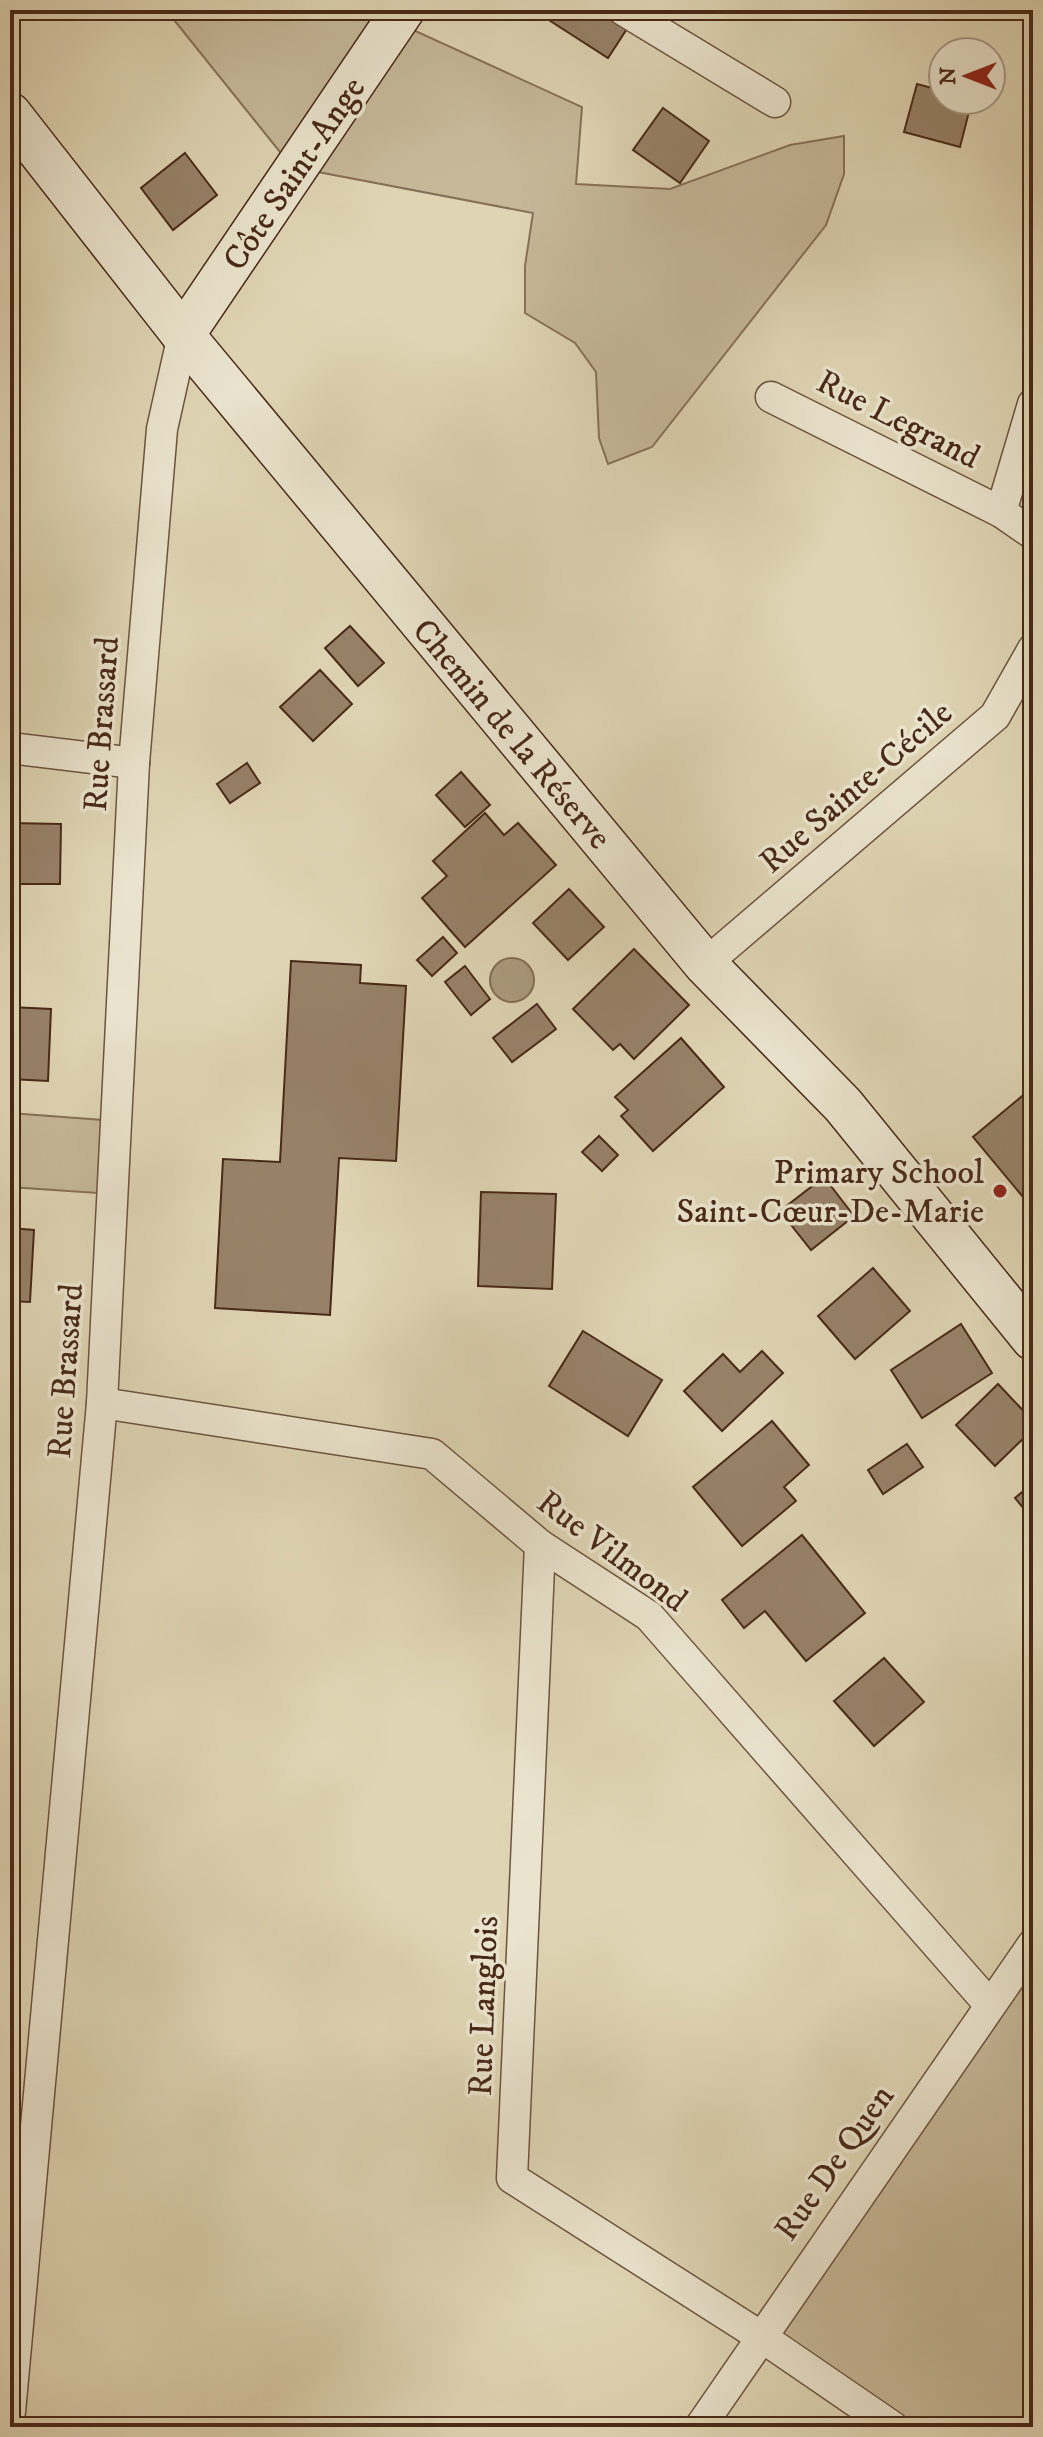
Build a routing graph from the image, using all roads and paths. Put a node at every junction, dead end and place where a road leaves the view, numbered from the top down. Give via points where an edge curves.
1 (403, 10) edge
2 (623, 10) edge
3 (775, 102) dead end
4 (10, 114) edge
5 (183, 335) junction
6 (771, 397) dead end
7 (1033, 404) edge
8 (1001, 512) junction
9 (1033, 534) edge
10 (1033, 649) edge
11 (10, 748) edge
12 (134, 763) junction
13 (705, 964) junction
14 (1033, 1339) edge
15 (102, 1403) junction
16 (540, 1545) junction
17 (1033, 1944) edge
18 (989, 2004) junction
19 (760, 2336) junction
20 (10, 2412) edge
21 (700, 2427) edge
22 (893, 2427) edge

1 - 5 street, Côte Saint-Ange
2 - 3 street
4 - 5 street, Chemin de la Réserve
5 - 12 street, Rue Brassard via 162,429
5 - 13 street, Chemin de la Réserve
6 - 8 street, Rue Legrand
7 - 8 street
8 - 9 street, Rue Legrand
10 - 13 street, Rue Sainte-Cécile via 995,716
11 - 12 street
12 - 15 street, Rue Brassard
13 - 14 street, Chemin de la Réserve via 843,1105
15 - 16 street, Rue Vilmond via 432,1454
15 - 20 street, Rue Brassard
16 - 18 street, Rue Vilmond via 649,1616
16 - 19 street, Rue Langlois via 512,2178
17 - 18 street, Rue De Quen
18 - 19 street, Rue De Quen
19 - 21 street, Rue De Quen
19 - 22 street

